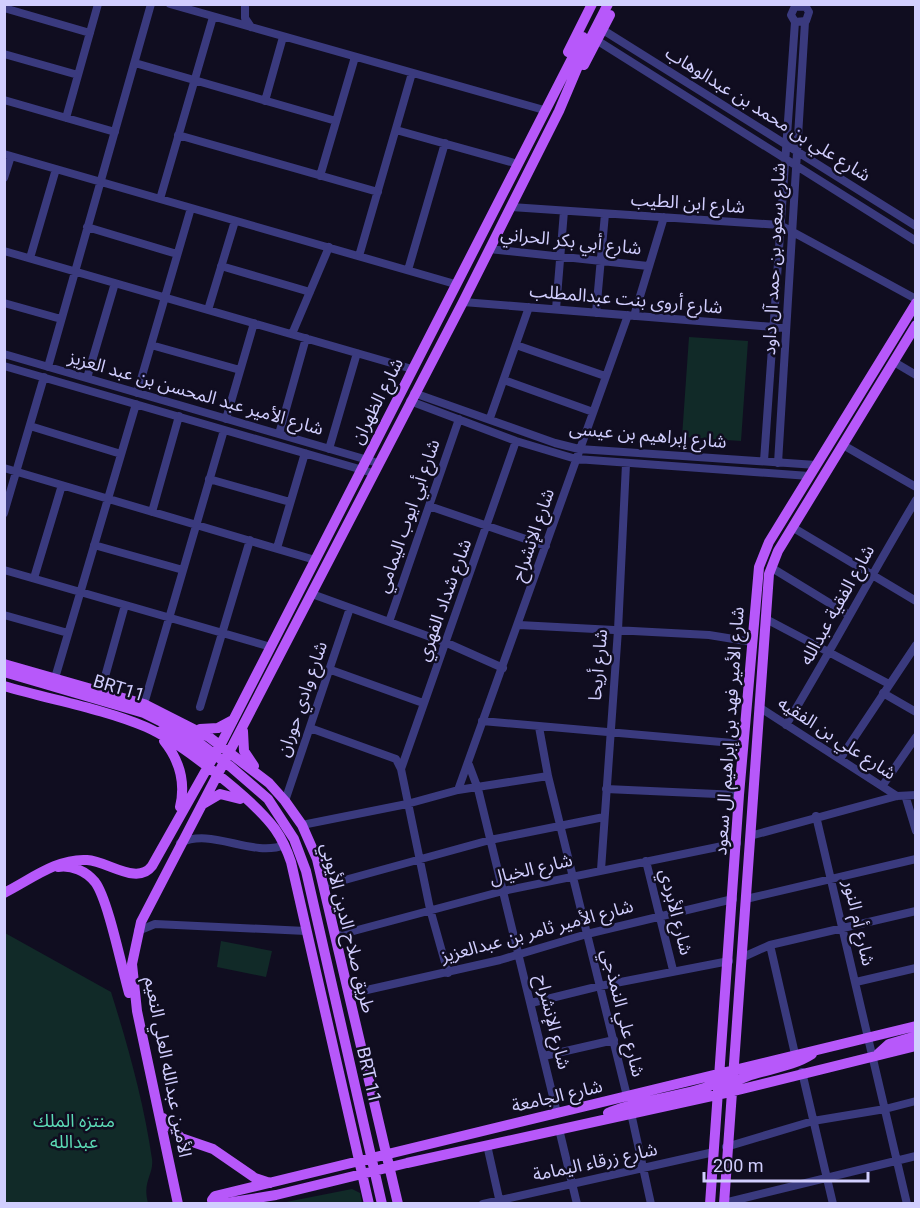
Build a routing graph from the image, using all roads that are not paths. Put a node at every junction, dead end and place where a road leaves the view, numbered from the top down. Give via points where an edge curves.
1 (98, 4) edge
2 (151, 4) edge
3 (170, 4) edge
4 (245, 4) edge
5 (592, 4) edge
6 (600, 4) edge
7 (608, 4) edge
8 (615, 4) edge
9 (4, 8) edge
10 (213, 17) junction
11 (795, 22) junction
12 (805, 22) junction
13 (251, 27) junction
14 (603, 30) junction
15 (90, 33) junction
16 (283, 37) junction
17 (598, 41) junction
18 (4, 54) edge
19 (355, 57) junction
20 (135, 63) junction
21 (412, 73) junction
22 (563, 73) junction
23 (78, 75) junction
24 (575, 78) junction
25 (194, 80) junction
26 (4, 100) edge
27 (265, 100) junction
28 (544, 110) junction
29 (66, 118) junction
30 (336, 121) junction
31 (396, 130) junction
32 (115, 132) junction
33 (178, 135) junction
34 (445, 143) junction
35 (786, 145) junction
36 (797, 152) junction
37 (8, 155) edge
38 (785, 159) junction
39 (518, 164) junction
40 (796, 166) junction
41 (56, 169) junction
42 (320, 176) junction
43 (4, 178) edge
44 (101, 182) junction
45 (378, 192) junction
46 (160, 199) junction
47 (511, 207) junction
48 (191, 208) junction
49 (564, 211) junction
50 (605, 214) junction
51 (664, 218) junction
52 (235, 220) junction
53 (780, 225) junction
54 (915, 226) edge
55 (87, 227) junction
56 (792, 232) junction
57 (915, 241) edge
58 (329, 248) junction
59 (489, 249) junction
60 (4, 251) edge
61 (177, 254) junction
62 (359, 256) junction
63 (561, 256) junction
64 (30, 258) junction
65 (601, 260) junction
66 (221, 266) junction
67 (648, 266) junction
68 (408, 270) junction
69 (75, 272) junction
70 (115, 283) junction
71 (455, 284) junction
72 (776, 290) junction
73 (789, 291) junction
74 (310, 292) junction
75 (165, 297) junction
76 (915, 301) edge
77 (463, 302) junction
78 (4, 303) edge
79 (529, 307) junction
80 (556, 309) junction
81 (208, 310) junction
82 (596, 313) junction
83 (631, 316) junction
84 (61, 319) junction
85 (254, 323) junction
86 (915, 326) edge
87 (773, 327) junction
88 (786, 328) junction
89 (292, 334) junction
90 (306, 338) junction
91 (151, 345) junction
92 (516, 345) junction
93 (357, 353) junction
94 (4, 354) edge
95 (894, 362) junction
96 (4, 366) edge
97 (48, 367) junction
98 (412, 369) junction
99 (240, 370) junction
100 (915, 375) edge
101 (605, 376) junction
102 (44, 377) junction
103 (87, 378) junction
104 (504, 380) junction
105 (137, 393) junction
106 (412, 397) junction
107 (136, 404) junction
108 (593, 412) junction
109 (178, 416) junction
110 (490, 418) junction
111 (226, 419) junction
112 (459, 419) junction
113 (30, 426) junction
114 (224, 430) junction
115 (279, 434) junction
116 (516, 441) junction
117 (843, 445) junction
118 (329, 448) junction
119 (579, 449) junction
120 (305, 453) junction
121 (121, 454) junction
122 (576, 459) junction
123 (764, 462) junction
124 (778, 462) junction
125 (363, 464) junction
126 (626, 464) junction
127 (816, 465) junction
128 (4, 468) edge
129 (376, 468) junction
130 (16, 472) junction
131 (809, 476) junction
132 (209, 479) junction
133 (62, 485) junction
134 (915, 487) edge
135 (108, 499) junction
136 (915, 500) edge
137 (290, 502) junction
138 (429, 506) junction
139 (152, 512) junction
140 (4, 513) edge
141 (196, 525) junction
142 (487, 527) junction
143 (792, 527) junction
144 (250, 540) junction
145 (94, 545) junction
146 (546, 546) junction
147 (277, 548) junction
148 (315, 560) junction
149 (772, 568) junction
150 (4, 570) edge
151 (183, 570) junction
152 (872, 574) junction
153 (34, 578) junction
154 (80, 592) junction
155 (312, 594) junction
156 (915, 601) edge
157 (125, 605) junction
158 (350, 608) junction
159 (4, 615) edge
160 (849, 615) junction
161 (169, 618) junction
162 (766, 619) junction
163 (389, 622) junction
164 (519, 625) junction
165 (618, 630) junction
166 (68, 633) junction
167 (222, 633) junction
168 (752, 642) junction
169 (447, 644) junction
170 (915, 645) edge
171 (271, 647) junction
172 (831, 652) junction
173 (4, 664) edge
174 (503, 668) junction
175 (331, 670) junction
176 (4, 672) edge
177 (55, 678) junction
178 (889, 684) junction
179 (4, 686) edge
180 (101, 691) junction
181 (883, 693) junction
182 (423, 703) junction
183 (144, 704) junction
184 (200, 707) dead end
185 (759, 707) junction
186 (915, 712) edge
187 (235, 717) junction
188 (482, 721) junction
189 (244, 725) junction
190 (786, 725) junction
191 (539, 727) junction
192 (310, 728) junction
193 (197, 729) junction
194 (155, 732) junction
195 (609, 733) junction
196 (915, 737) edge
197 (744, 744) junction
198 (218, 757) junction
199 (840, 759) junction
200 (469, 765) junction
201 (401, 769) junction
202 (217, 775) junction
203 (548, 776) junction
204 (268, 783) junction
205 (883, 785) junction
206 (478, 789) junction
207 (606, 789) junction
208 (458, 790) junction
209 (739, 795) junction
210 (915, 795) edge
211 (902, 797) junction
212 (285, 801) junction
213 (407, 804) junction
214 (252, 805) junction
215 (195, 813) junction
216 (816, 816) junction
217 (604, 817) junction
218 (178, 818) junction
219 (561, 824) junction
220 (302, 825) junction
221 (915, 831) edge
222 (750, 836) junction
223 (203, 839) junction
224 (490, 840) junction
225 (180, 843) junction
226 (737, 843) junction
227 (285, 845) junction
228 (104, 851) dead end
229 (420, 858) junction
230 (123, 859) dead end
231 (915, 859) edge
232 (96, 861) junction
233 (646, 861) junction
234 (49, 869) junction
235 (601, 870) junction
236 (123, 871) junction
237 (574, 876) junction
238 (832, 878) junction
239 (323, 886) junction
240 (503, 891) junction
241 (4, 893) edge
242 (733, 899) junction
243 (746, 899) junction
244 (430, 909) junction
245 (145, 911) junction
246 (915, 911) edge
247 (659, 916) junction
248 (155, 924) junction
249 (843, 928) junction
250 (138, 931) junction
251 (306, 931) junction
252 (587, 934) junction
253 (335, 936) junction
254 (770, 945) junction
255 (519, 953) junction
256 (326, 956) joint
257 (741, 958) junction
258 (729, 961) junction
259 (915, 968) edge
260 (674, 970) junction
261 (448, 973) junction
262 (856, 982) junction
263 (600, 986) junction
264 (348, 994) junction
265 (531, 1003) junction
266 (139, 1025) junction
267 (915, 1026) edge
268 (915, 1036) edge
269 (869, 1037) junction
270 (614, 1040) junction
271 (915, 1046) edge
272 (819, 1048) junction
273 (795, 1054) junction
274 (876, 1054) junction
275 (544, 1056) junction
276 (802, 1072) junction
277 (725, 1082) junction
278 (627, 1096) junction
279 (915, 1101) edge
280 (885, 1109) junction
281 (557, 1113) junction
282 (631, 1113) junction
283 (160, 1114) junction
284 (813, 1121) junction
285 (592, 1122) junction
286 (559, 1129) junction
287 (487, 1145) junction
288 (726, 1147) junction
289 (714, 1152) junction
290 (378, 1156) junction
291 (915, 1156) edge
292 (899, 1160) junction
293 (360, 1162) junction
294 (391, 1167) junction
295 (643, 1168) junction
296 (376, 1171) junction
297 (362, 1174) junction
298 (828, 1177) junction
299 (270, 1183) junction
300 (573, 1185) junction
301 (269, 1196) junction
302 (499, 1201) edge
303 (178, 1203) edge
304 (213, 1203) edge
305 (220, 1203) edge
306 (244, 1203) edge
307 (369, 1203) edge
308 (384, 1203) edge
309 (398, 1203) edge
310 (483, 1203) edge
311 (578, 1203) edge
312 (651, 1203) edge
313 (710, 1203) edge
314 (724, 1203) edge
315 (833, 1203) edge
316 (908, 1203) edge

1 - 15 street
2 - 20 street
3 - 10 street
4 - 13 street via 244,18
5 - 22 main road
6 - 22 main road
7 - 24 main road
8 - 14 main road
9 - 15 street
10 - 13 street
10 - 25 street
11 - 12 street
11 - 12 street via 791,11 801,5 809,12
11 - 35 street
12 - 36 street, شارع سعود بن حمد آل داود
13 - 16 street
14 - 17 main road
14 - 35 street, شارع علي بن محمد بن عبدالوهاب
15 - 23 street
16 - 19 street
16 - 27 street
17 - 24 main road
17 - 38 street
18 - 23 street
19 - 21 street
19 - 30 street
20 - 25 street
20 - 32 street
21 - 28 street
21 - 31 street
22 - 28 main road, شارع الظهران
23 - 29 street
24 - 47 main road, شارع الظهران
25 - 27 street
25 - 33 street
26 - 29 street
27 - 30 street
28 - 39 main road, شارع الظهران
29 - 32 street
30 - 42 street
31 - 34 street
31 - 45 street
32 - 44 street
33 - 42 street
33 - 46 street
34 - 39 street
34 - 68 street
35 - 36 street, شارع علي بن محمد بن عبدالوهاب
35 - 38 street
36 - 40 street, شارع سعود بن حمد آل داود
36 - 54 street, شارع علي بن محمد بن عبدالوهاب
37 - 41 street
37 - 43 street
38 - 40 street
38 - 53 street
39 - 71 main road, شارع الظهران
40 - 56 street, شارع سعود بن حمد آل داود
40 - 57 street
41 - 44 street
41 - 64 street
42 - 45 street
44 - 46 street
44 - 55 street
45 - 62 street
46 - 48 street
47 - 49 street, شارع ابن الطيب
47 - 59 main road, شارع الظهران
48 - 52 street
48 - 61 street
49 - 50 street, شارع ابن الطيب
49 - 63 street
50 - 51 street, شارع ابن الطيب
50 - 65 street
51 - 53 street, شارع ابن الطيب
51 - 67 street, شارع الإنشراح
52 - 58 street
52 - 66 street
53 - 56 street, شارع ابن الطيب
53 - 72 street
55 - 61 street
55 - 69 street
56 - 73 street, شارع سعود بن حمد آل داود
56 - 76 street, شارع ابن الطيب
58 - 62 street
58 - 74 street
59 - 63 street, شارع أبي بكر الحراني
59 - 77 main road, شارع الظهران
60 - 64 street
61 - 75 street
62 - 68 street
63 - 65 street, شارع أبي بكر الحراني
63 - 80 street
64 - 69 street
65 - 67 street, شارع أبي بكر الحراني
65 - 82 street
66 - 74 street
66 - 81 street
67 - 83 street, شارع الإنشراح
68 - 71 street
69 - 70 street
69 - 84 street
70 - 75 street
70 - 103 street
71 - 98 main road, شارع الظهران
72 - 73 street
72 - 87 street
73 - 88 street, شارع سعود بن حمد آل داود
74 - 89 street
75 - 81 street
75 - 91 street
76 - 127 main road, شارع الأمير فهد بن إبراهيم ال سعود
77 - 79 street, شارع أروى بنت عبدالمطلب
77 - 106 main road, شارع الظهران
78 - 84 street
79 - 80 street, شارع أروى بنت عبدالمطلب
79 - 92 street
80 - 82 street, شارع أروى بنت عبدالمطلب
81 - 85 street
82 - 83 street, شارع أروى بنت عبدالمطلب
83 - 87 street, شارع أروى بنت عبدالمطلب
83 - 101 street, شارع الإنشراح
84 - 97 street
85 - 89 street
85 - 99 street
86 - 95 main road, شارع الأمير فهد بن إبراهيم ال سعود
87 - 88 street, شارع أروى بنت عبدالمطلب
87 - 123 street
88 - 124 street, شارع سعود بن حمد آل داود
89 - 90 street
90 - 93 street
90 - 115 street
91 - 99 street
91 - 105 street
92 - 101 street
92 - 104 street
93 - 98 street
93 - 118 street
94 - 97 street, شارع الأمير عبد المحسن بن عبد العزيز
95 - 100 street
95 - 117 main road, شارع الأمير فهد بن إبراهيم ال سعود
96 - 102 street, شارع الأمير عبد المحسن بن عبد العزيز
97 - 103 street, شارع الأمير عبد المحسن بن عبد العزيز
98 - 125 main road, شارع الظهران
99 - 111 street
101 - 108 street, شارع الإنشراح
102 - 107 street, شارع الأمير عبد المحسن بن عبد العزيز
102 - 113 street
103 - 105 street, شارع الأمير عبد المحسن بن عبد العزيز
104 - 108 street
104 - 110 street
105 - 111 street, شارع الأمير عبد المحسن بن عبد العزيز
106 - 110 street, شارع إبراهيم بن عيسى
106 - 112 street
106 - 129 main road, شارع الظهران
107 - 109 street, شارع الأمير عبد المحسن بن عبد العزيز
107 - 121 street
108 - 119 street, شارع الإنشراح
109 - 114 street, شارع الأمير عبد المحسن بن عبد العزيز
109 - 139 street
110 - 119 street, شارع إبراهيم بن عيسى
111 - 115 street, شارع الأمير عبد المحسن بن عبد العزيز
112 - 116 street
112 - 138 street, شارع أبي ايوب اليمامي
113 - 121 street
113 - 130 street
114 - 120 street, شارع الأمير عبد المحسن بن عبد العزيز
114 - 132 street
115 - 118 street, شارع الأمير عبد المحسن بن عبد العزيز
116 - 122 street
116 - 142 street, شارع شداد الفهري
117 - 134 street
117 - 143 main road, شارع الأمير فهد بن إبراهيم ال سعود
118 - 125 street, شارع الأمير عبد المحسن بن عبد العزيز
119 - 122 street, شارع الإنشراح
119 - 123 street, شارع إبراهيم بن عيسى
120 - 125 street, شارع الأمير عبد المحسن بن عبد العزيز
120 - 137 street
121 - 135 street
122 - 126 street
122 - 146 street, شارع الإنشراح
123 - 124 street, شارع إبراهيم بن عيسى
124 - 127 street, شارع إبراهيم بن عيسى
125 - 129 street, شارع الأمير عبد المحسن بن عبد العزيز
125 - 148 main road, شارع الظهران
126 - 131 street
126 - 165 street, شارع أريحا
127 - 131 main road, شارع الأمير فهد بن إبراهيم ال سعود
128 - 130 street
129 - 155 main road, شارع الظهران
130 - 133 street
130 - 140 street
131 - 168 main road, شارع الأمير فهد بن إبراهيم ال سعود via 761,561
132 - 137 street
132 - 141 street
133 - 135 street
133 - 153 street
135 - 139 street
135 - 145 street
136 - 152 street, شارع الفقية عبدالله
137 - 147 street
138 - 142 street
138 - 163 street, شارع أبي ايوب اليمامي
139 - 141 street
141 - 144 street
141 - 151 street
142 - 146 street
142 - 169 street, شارع شداد الفهري
143 - 149 main road, شارع الأمير فهد بن إبراهيم ال سعود
143 - 152 street
144 - 147 street
144 - 167 street
145 - 151 street
145 - 154 street
146 - 164 street, شارع الإنشراح
147 - 148 street
148 - 171 main road, شارع الظهران
149 - 160 street
149 - 162 main road, شارع الأمير فهد بن إبراهيم ال سعود
150 - 153 street
151 - 161 street
152 - 156 street
152 - 160 street, شارع الفقية عبدالله
153 - 154 street
154 - 157 street
154 - 166 street
155 - 158 street
155 - 189 main road, شارع الظهران
157 - 161 street
157 - 180 street
158 - 163 street
158 - 175 street, شارع وادي حوران
159 - 166 street
160 - 172 street, شارع الفقية عبدالله
161 - 167 street
161 - 183 street
162 - 172 street
162 - 185 main road, شارع الأمير فهد بن إبراهيم ال سعود
163 - 169 street
164 - 165 street
164 - 174 street, شارع الإنشراح
165 - 168 street via 709,635
165 - 195 street, شارع أريحا
166 - 177 street
167 - 171 street
167 - 184 street
168 - 197 main road, شارع الأمير فهد بن إبراهيم ال سعود
169 - 174 street
169 - 182 street, شارع شداد الفهري
170 - 178 street
171 - 187 main road, شارع الظهران
172 - 178 street
172 - 190 street, شارع الفقية عبدالله
173 - 177 main road, طريق صلاح الدين الأيوبي
174 - 188 street, شارع الإنشراح
175 - 182 street
175 - 192 street, شارع وادي حوران
176 - 198 main road, BRT11 via 144,713 166,722
177 - 180 main road, طريق صلاح الدين الأيوبي
178 - 181 street
179 - 194 main road
180 - 183 main road, طريق صلاح الدين الأيوبي
181 - 186 street
181 - 199 street
182 - 201 street, شارع شداد الفهري
183 - 193 main road, طريق صلاح الدين الأيوبي
185 - 190 street, شارع علي بن الفقيه
185 - 222 main road, شارع الأمير فهد بن إبراهيم ال سعود
187 - 193 main road via 218,728
187 - 198 main road, شارع الظهران
188 - 191 street
188 - 200 street, شارع الإنشراح
189 - 198 main road, شارع الظهران
189 - 204 main road via 246,756
190 - 199 street, شارع علي بن الفقيه
191 - 195 street
191 - 203 street, شارع علي النمذجي
192 - 201 street, شارع شداد الفهري via 396,759
192 - 212 street, شارع وادي حوران
193 - 198 main road, طريق صلاح الدين الأيوبي
194 - 198 main road via 172,734
194 - 218 main road via 171,750 181,772
195 - 197 street
195 - 207 street, شارع أريحا
196 - 205 street
197 - 209 main road, شارع الأمير فهد بن إبراهيم ال سعود
198 - 202 main road, طريق صلاح الدين الأيوبي
198 - 204 main road, طريق صلاح الدين الأيوبي
198 - 218 main road
198 - 256 main road, BRT11 via 267,799 294,839 306,871
199 - 205 street, شارع علي بن الفقيه
200 - 206 street, شارع الإنشراح
200 - 208 street, شارع الإنشراح
201 - 213 street, شارع شداد الفهري
202 - 214 main road, طريق صلاح الدين الأيوبي
202 - 215 main road, الأمين عبدالله العلي النعيم
203 - 206 street
203 - 219 street, شارع علي النمذجي
204 - 212 main road, طريق صلاح الدين الأيوبي
205 - 211 street, شارع علي بن الفقيه
206 - 208 street
206 - 224 street, شارع الإنشراح
207 - 209 street
207 - 217 street, شارع أريحا
208 - 213 street
209 - 226 main road, شارع الأمير فهد بن إبراهيم ال سعود
210 - 211 street
211 - 216 street
211 - 221 street
212 - 220 main road, طريق صلاح الدين الأيوبي
213 - 220 street
213 - 229 street, شارع شداد الفهري
214 - 215 main road via 220,794
214 - 227 main road, طريق صلاح الدين الأيوبي via 270,822
215 - 223 street via 195,830
215 - 225 main road, الأمين عبدالله العلي النعيم
216 - 222 street
216 - 238 street, شارع أم النور
217 - 219 street
217 - 235 street, شارع أريحا
218 - 236 main road via 149,870 138,875
219 - 224 street
219 - 237 street, شارع علي النمذجي
220 - 239 main road, طريق صلاح الدين الأيوبي via 317,859
222 - 243 main road, شارع الأمير فهد بن إبراهيم ال سعود
223 - 225 street
223 - 227 street via 262,848
224 - 229 street
224 - 240 street, شارع الإنشراح
225 - 245 main road, الأمين عبدالله العلي النعيم
226 - 233 street, شارع الخيال
226 - 242 main road, شارع الأمير فهد بن إبراهيم ال سعود
227 - 251 main road, طريق صلاح الدين الأيوبي
228 - 232 main road
229 - 239 street
229 - 244 street, شارع شداد الفهري
230 - 236 main road
231 - 238 street
232 - 234 main road via 69,861
232 - 236 main road
233 - 235 street, شارع الخيال
233 - 247 street, شارع الأبردي
234 - 241 main road
234 - 266 main road via 77,869 98,887
235 - 237 street, شارع الخيال
237 - 240 street, شارع الخيال
237 - 252 street, شارع علي النمذجي
238 - 243 street
238 - 249 street, شارع أم النور
239 - 253 main road, طريق صلاح الدين الأيوبي
240 - 244 street, شارع الخيال
240 - 255 street, شارع الإنشراح
242 - 247 street, شارع الأمير ثامر بن عبدالعزيز
242 - 258 main road, شارع الأمير فهد بن إبراهيم ال سعود
243 - 257 main road, شارع الأمير فهد بن إبراهيم ال سعود
244 - 253 street, شارع الخيال
244 - 261 street, شارع شداد الفهري
245 - 248 street
245 - 250 main road, الأمين عبدالله العلي النعيم
246 - 249 street
247 - 252 street, شارع الأمير ثامر بن عبدالعزيز
247 - 260 street, شارع الأبردي
248 - 250 street
248 - 251 street
249 - 254 street
249 - 262 street, شارع أم النور
250 - 266 main road, الأمين عبدالله العلي النعيم via 132,975
251 - 293 main road, طريق صلاح الدين الأيوبي
252 - 255 street, شارع الأمير ثامر بن عبدالعزيز
252 - 263 street, شارع علي النمذجي
253 - 264 main road, طريق صلاح الدين الأيوبي
254 - 257 street
254 - 273 street
255 - 261 street, شارع الأمير ثامر بن عبدالعزيز
255 - 265 street, شارع الإنشراح
256 - 290 main road, BRT 11
257 - 277 main road, شارع الأمير فهد بن إبراهيم ال سعود
258 - 260 street
258 - 277 main road, شارع الأمير فهد بن إبراهيم ال سعود
259 - 262 street
260 - 263 street
261 - 264 street, شارع الأمير ثامر بن عبدالعزيز
262 - 269 street, شارع أم النور
263 - 265 street
263 - 270 street, شارع علي النمذجي
264 - 290 main road, طريق صلاح الدين الأيوبي
265 - 275 street, شارع الإنشراح
266 - 283 main road, الأمين عبدالله العلي النعيم
267 - 269 main road, شارع الجامعة
268 - 274 main road via 889,1044
269 - 272 main road, شارع الجامعة
269 - 274 street, شارع أم النور
270 - 275 street
270 - 278 street, شارع علي النمذجي
271 - 274 main road, شارع الجامعة
272 - 273 main road, شارع الجامعة
272 - 277 main road via 797,1062
273 - 277 main road, شارع الجامعة
274 - 276 main road, شارع الجامعة
274 - 280 street
275 - 281 street, شارع الإنشراح
276 - 277 main road, شارع الجامعة
276 - 284 street
277 - 278 main road, شارع الجامعة
277 - 282 main road, شارع الجامعة
277 - 285 main road via 629,1105
277 - 288 main road, شارع الأمير فهد بن إبراهيم ال سعود
277 - 289 main road, شارع الأمير فهد بن إبراهيم ال سعود
278 - 281 main road, شارع الجامعة
279 - 280 street
280 - 284 street
280 - 292 street
281 - 290 main road, شارع الجامعة
282 - 285 main road, شارع الجامعة
282 - 295 street
283 - 299 main road via 181,1138 213,1149 255,1178
283 - 303 main road, الأمين عبدالله العلي النعيم
284 - 288 street
284 - 298 street
285 - 286 main road, شارع الجامعة
286 - 287 main road, شارع الجامعة
286 - 300 street
287 - 294 main road, شارع الجامعة
287 - 302 street
288 - 314 main road, شارع الأمير فهد بن إبراهيم ال سعود
289 - 295 street, شارع زرقاء اليمامة
289 - 313 main road, شارع الأمير فهد بن إبراهيم ال سعود
290 - 293 main road, شارع الجامعة
290 - 294 main road, طريق صلاح الدين الأيوبي
290 - 296 main road, BRT 11
291 - 292 street
292 - 298 street
292 - 316 street
293 - 297 main road, طريق صلاح الدين الأيوبي
293 - 299 main road, شارع الجامعة
294 - 296 main road, شارع الجامعة
294 - 309 main road, طريق صلاح الدين الأيوبي
295 - 300 street, شارع زرقاء اليمامة
295 - 312 street
296 - 297 main road, شارع الجامعة
296 - 308 main road, BRT 11
297 - 301 main road
297 - 307 main road, طريق صلاح الدين الأيوبي
298 - 314 street
298 - 315 street
299 - 304 main road, شارع الجامعة via 215,1196
300 - 302 street, شارع زرقاء اليمامة
300 - 311 street
301 - 305 main road
301 - 306 main road
302 - 310 street, شارع زرقاء اليمامة

